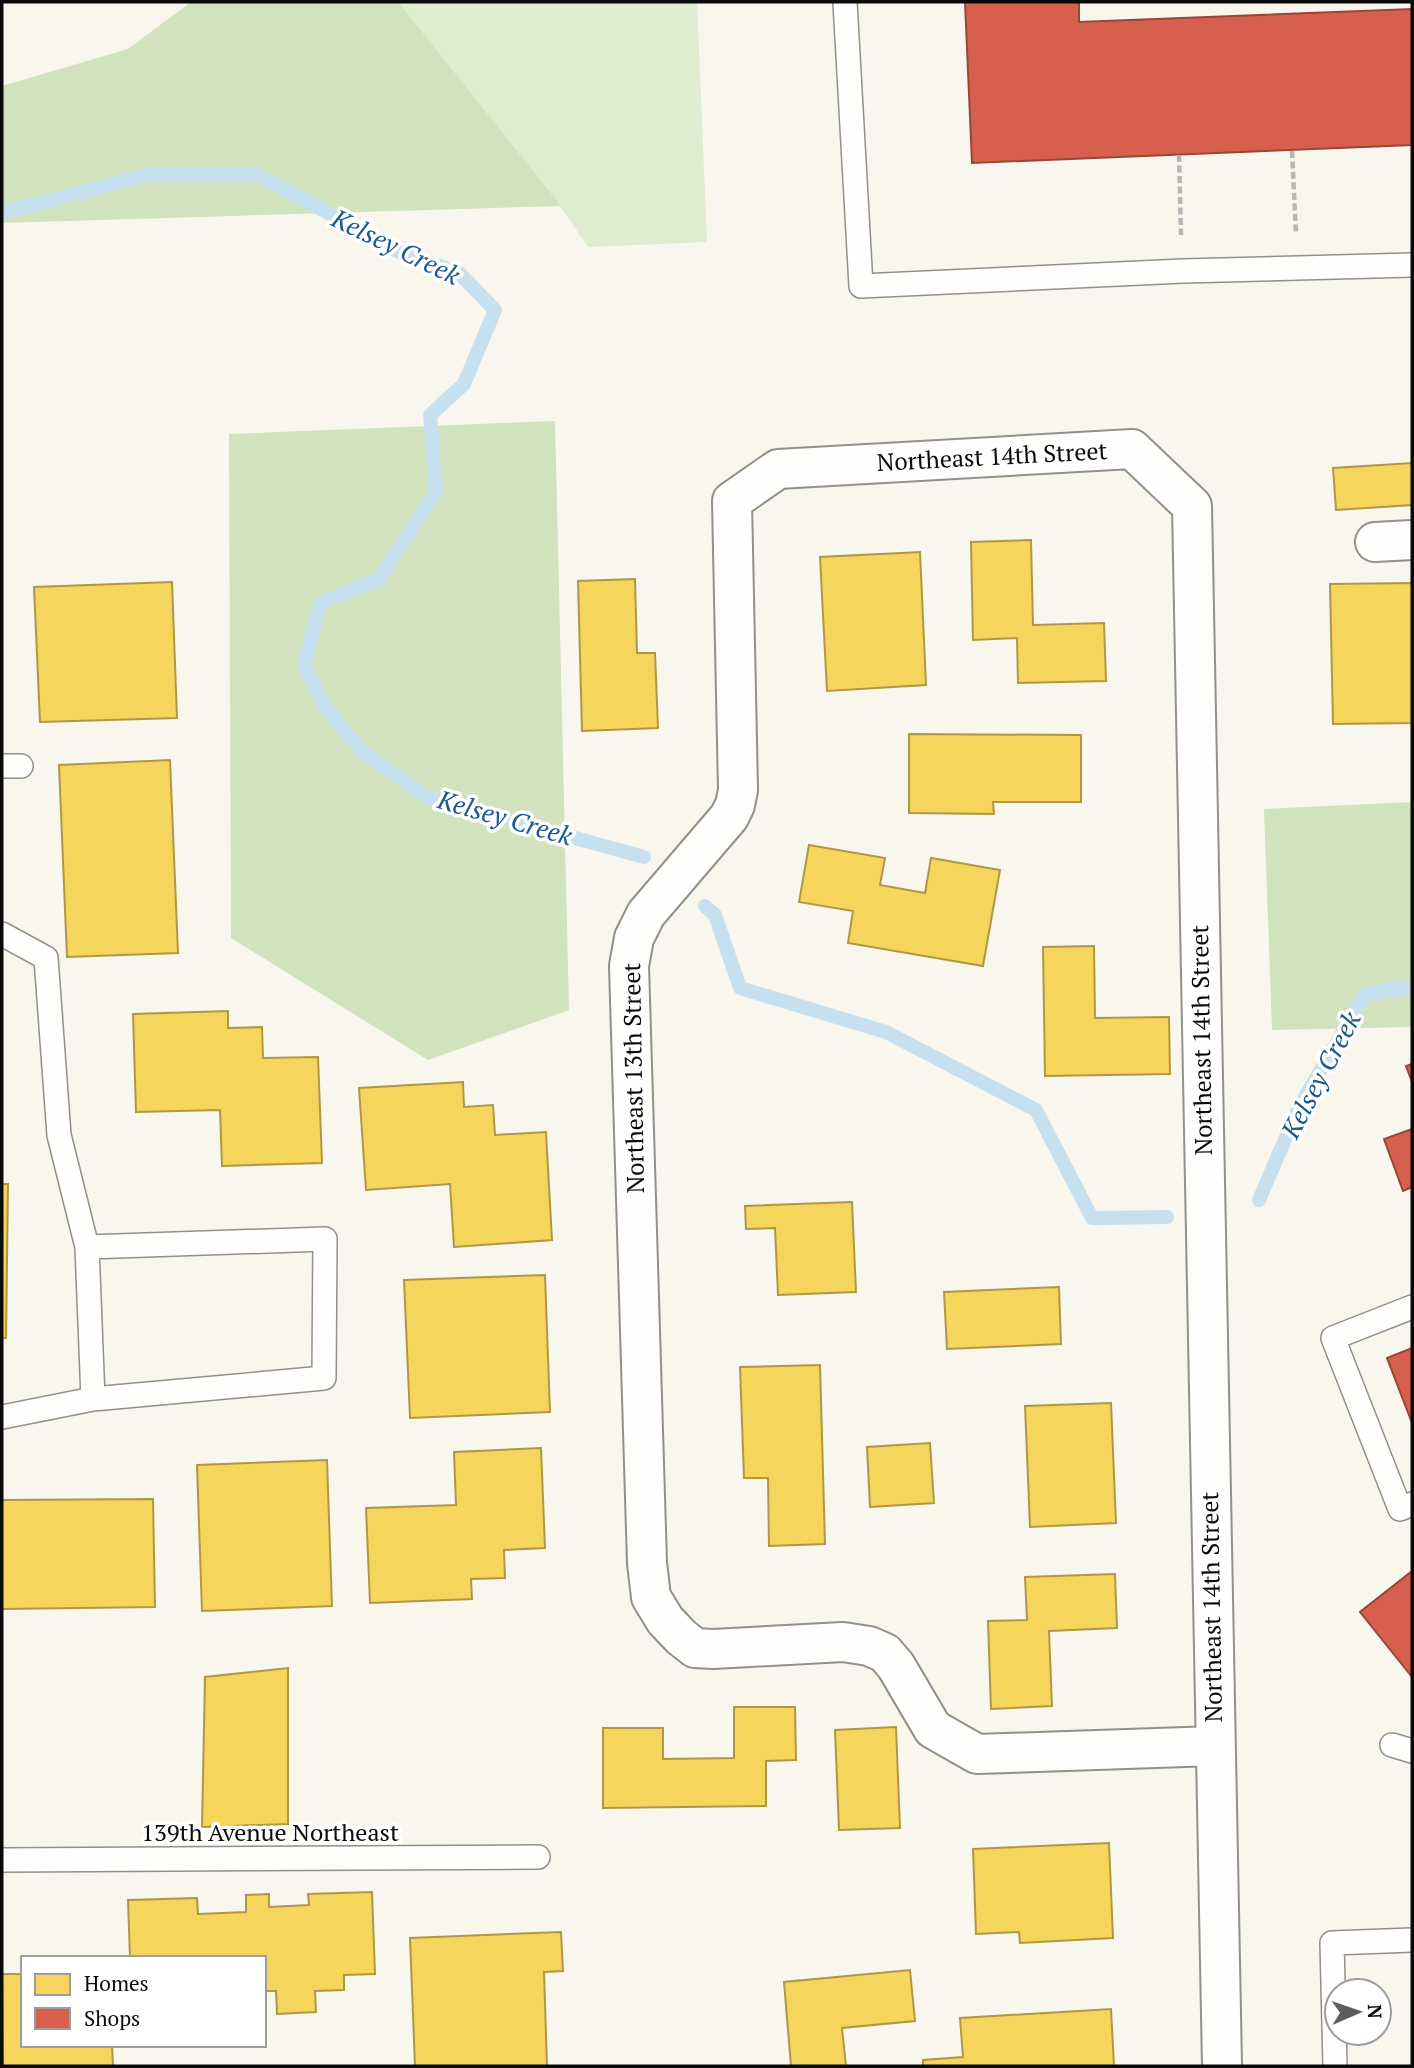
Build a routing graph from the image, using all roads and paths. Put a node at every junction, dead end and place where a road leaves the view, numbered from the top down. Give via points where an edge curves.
1 (845, 2) edge
2 (1292, 151) dead end
3 (1178, 155) dead end
4 (1412, 265) edge
5 (1298, 268) junction
6 (1183, 271) junction
7 (732, 501) joint
8 (1412, 540) edge
9 (1375, 542) dead end
10 (2, 933) edge
11 (87, 1247) junction
12 (1412, 1307) edge
13 (93, 1399) junction
14 (2, 1417) edge
15 (1412, 1504) edge
16 (1215, 1746) junction
17 (538, 1857) dead end
18 (2, 1860) edge
19 (1412, 1940) edge
20 (1222, 2066) edge
21 (1335, 2066) edge

1 - 6 lane via 861,286
2 - 5 path
3 - 6 path
4 - 5 lane
5 - 6 lane
7 - 16 street, Northeast 14th Street via 778,469 1132,449 1192,506
7 - 16 street, Northeast 13th Street via 735,805 646,914 634,938 629,966 651,1597 665,1620 695,1647 843,1642 885,1653 933,1729 977,1754
8 - 9 street
10 - 11 lane via 46,958 59,1135
11 - 13 lane
11 - 13 lane via 325,1239 324,1378
12 - 15 lane via 1333,1338 1400,1509
13 - 14 lane
16 - 20 street, Northeast 14th Street
17 - 18 lane, 139th Avenue Northeast
19 - 21 lane via 1332,1943

